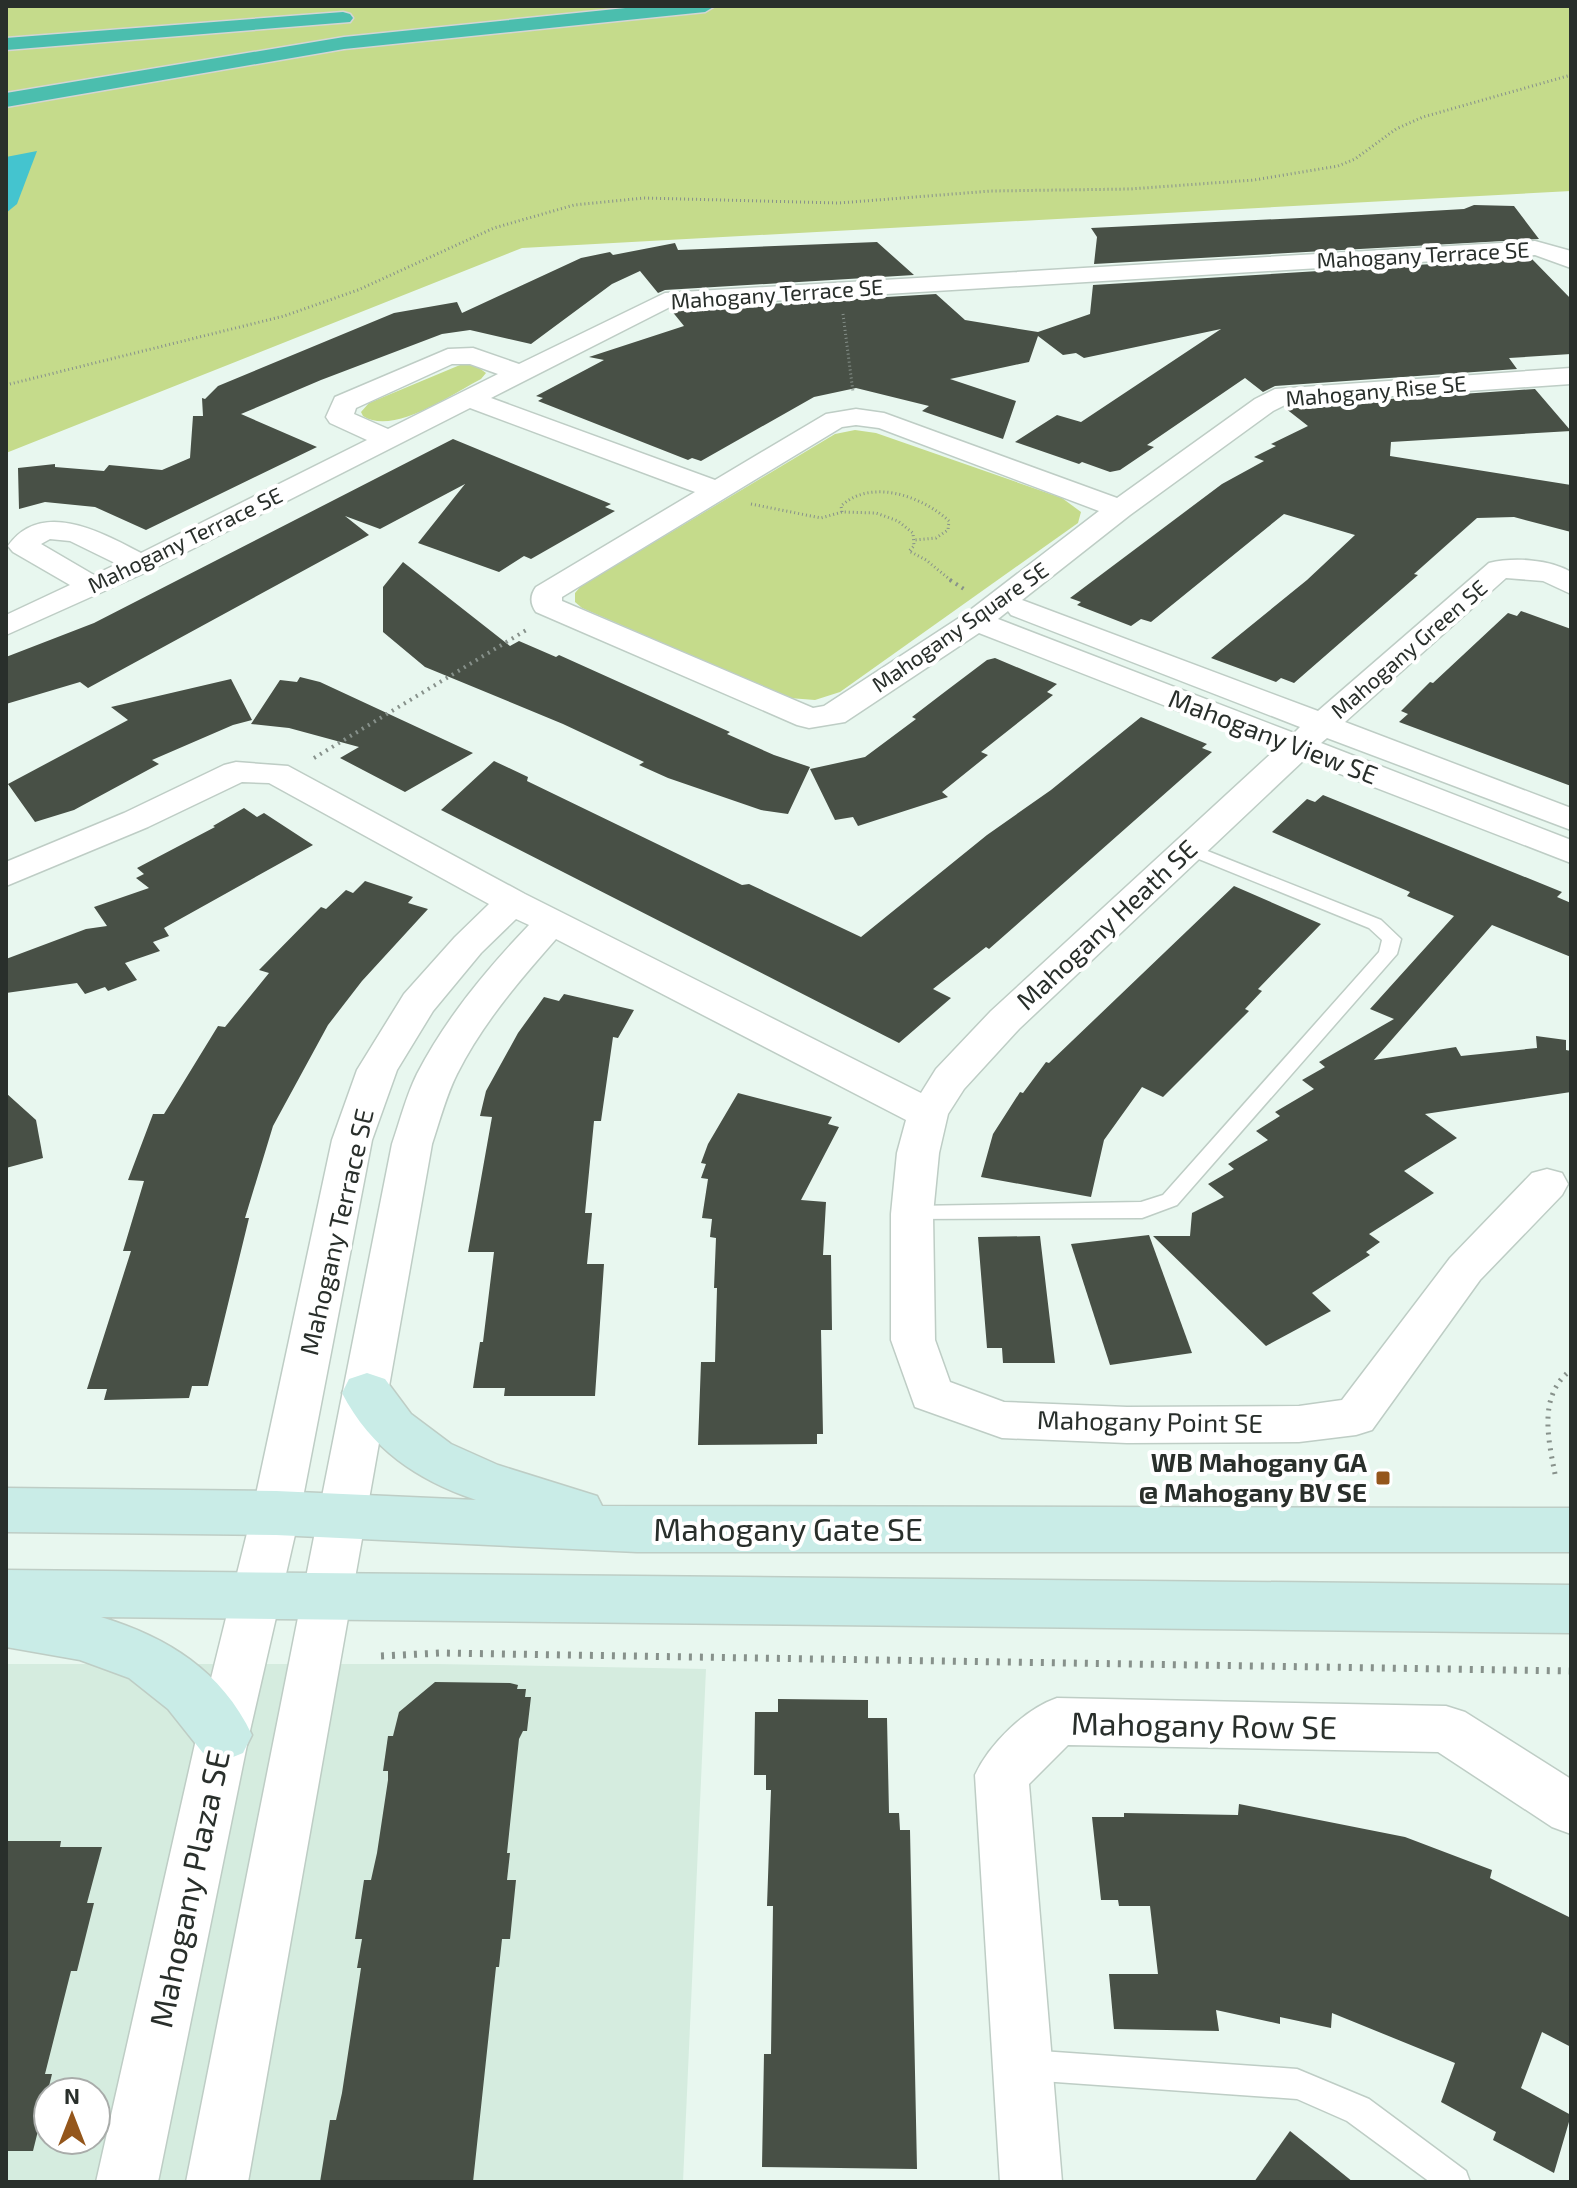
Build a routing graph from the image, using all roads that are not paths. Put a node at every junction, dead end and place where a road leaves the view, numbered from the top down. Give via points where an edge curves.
1 (513, 6) edge
2 (705, 6) edge
3 (466, 9) dead end
4 (357, 17) dead end
5 (344, 43) junction
6 (6, 44) edge
7 (6, 92) edge
8 (6, 100) edge
9 (1571, 261) edge
10 (520, 373) junction
11 (1571, 376) edge
12 (469, 399) junction
13 (442, 412) junction
14 (388, 439) junction
15 (715, 490) junction
16 (686, 508) junction
17 (1120, 509) junction
18 (141, 564) junction
19 (1571, 585) edge
20 (92, 586) junction
21 (983, 605) junction
22 (6, 626) edge
23 (1311, 736) junction
24 (1571, 820) edge
25 (1190, 849) junction
26 (1571, 852) edge
27 (6, 875) edge
28 (512, 902) junction
29 (551, 923) junction
30 (928, 1114) junction
31 (352, 1140) junction
32 (412, 1144) junction
33 (1547, 1184) dead end
34 (912, 1214) junction
35 (367, 1393) junction
36 (6, 1510) edge
37 (276, 1513) junction
38 (344, 1517) junction
39 (637, 1530) junction
40 (1571, 1530) edge
41 (6, 1593) edge
42 (257, 1597) junction
43 (326, 1598) junction
44 (1571, 1609) edge
45 (6, 1623) edge
46 (223, 1735) junction
47 (1571, 1809) edge
48 (1023, 2065) junction
49 (127, 2182) edge
50 (217, 2182) edge
51 (1031, 2182) edge
52 (1455, 2182) edge

1 - 3 highway
2 - 5 highway
4 - 6 highway
5 - 7 highway via 185,62
5 - 8 highway
9 - 10 street, Mahogany Terrace SE via 1535,248 1020,288 840,288 665,300
10 - 12 street, Mahogany Terrace SE
10 - 14 street via 473,356 448,357 344,403 339,417
11 - 17 street, Mahogany Rise SE via 1284,395
12 - 13 street, Mahogany Terrace SE
12 - 15 street
13 - 14 street, Mahogany Terrace SE
13 - 16 street
14 - 18 street, Mahogany Terrace SE
15 - 16 street
15 - 17 street via 835,420 856,417 884,421
16 - 21 street, Mahogany Square SE via 547,593 547,606 809,718 833,715
17 - 21 street, Mahogany Square SE
18 - 20 street, Mahogany Terrace SE
18 - 20 street via 68,529 28,538 23,546
19 - 23 street, Mahogany Green SE via 1550,572 1499,569
20 - 22 street, Mahogany Terrace SE
21 - 23 street, Mahogany View SE
23 - 24 street, Mahogany View SE
23 - 25 street, Mahogany Heath SE
23 - 26 street, Mahogany View SE
25 - 30 street, Mahogany Heath SE via 1005,1020 950,1079
25 - 34 lane via 1375,924 1392,939 1388,954 1170,1200 1142,1210
27 - 28 street via 236,772 276,773
28 - 29 street
28 - 31 street, Mahogany Terrace SE via 418,1003 377,1070
29 - 30 street
29 - 32 street, Mahogany Terrace SE via 472,1017 436,1075
30 - 34 street, Mahogany Point SE
31 - 32 street
31 - 37 street, Mahogany Terrace SE
32 - 35 street, Mahogany Terrace SE
33 - 34 street, Mahogany Point SE via 1465,1269 1356,1417 1299,1424 1002,1420 931,1394 913,1340
35 - 38 street, Mahogany Terrace SE
35 - 39 street via 394,1428 437,1461
36 - 37 street, Mahogany Gate SE
37 - 38 street, Mahogany Gate SE
37 - 42 street, Mahogany Terrace SE
38 - 39 street, Mahogany Gate SE
38 - 43 street, Mahogany Terrace SE
39 - 40 street, Mahogany Gate SE
41 - 42 street
42 - 43 street
42 - 46 street, Mahogany Plaza SE
43 - 44 street
43 - 50 street
45 - 46 street via 114,1643 154,1663 188,1691
46 - 49 street, Mahogany Plaza SE
47 - 48 street, Mahogany Row SE via 1446,1729 1057,1721 1002,1775
48 - 51 street, Mahogany Row SE
48 - 52 lane via 1297,2084 1358,2110

